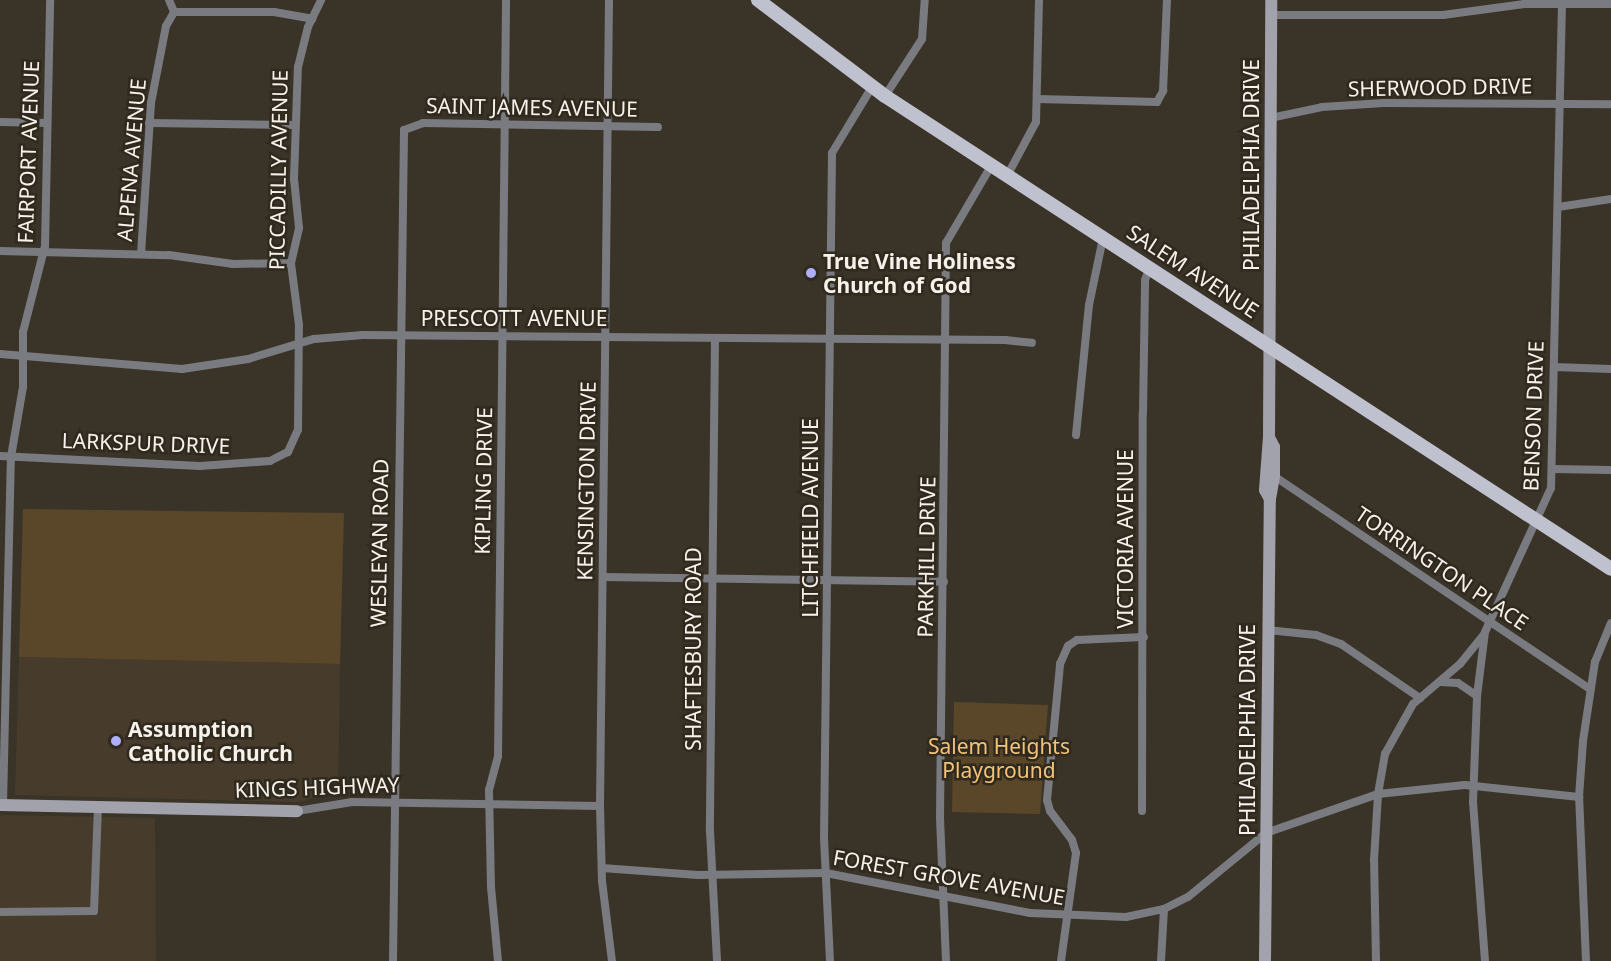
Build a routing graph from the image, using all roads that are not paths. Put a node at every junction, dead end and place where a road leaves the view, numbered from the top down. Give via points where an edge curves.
1 (50, 0) edge
2 (169, 0) edge
3 (321, 0) edge
4 (506, 0) edge
5 (609, 0) edge
6 (758, 0) edge
7 (925, 0) edge
8 (1040, 0) edge
9 (1167, 0) edge
10 (1270, 0) edge
11 (1562, 2) edge
12 (1611, 4) edge
13 (174, 12) junction
14 (1270, 15) junction
15 (312, 19) junction
16 (872, 87) junction
17 (885, 96) junction
18 (1037, 99) junction
19 (1562, 104) junction
20 (1611, 104) edge
21 (1270, 118) junction
22 (0, 122) edge
23 (47, 123) junction
24 (149, 123) junction
25 (294, 125) junction
26 (505, 125) junction
27 (608, 126) junction
28 (658, 127) dead end
29 (406, 128) joint
30 (991, 166) junction
31 (1008, 176) junction
32 (1611, 199) edge
33 (1558, 207) junction
34 (1103, 238) junction
35 (0, 251) edge
36 (44, 252) junction
37 (141, 254) junction
38 (291, 263) junction
39 (1150, 267) junction
40 (399, 336) junction
41 (502, 336) junction
42 (605, 337) junction
43 (715, 338) junction
44 (829, 340) junction
45 (945, 341) junction
46 (299, 343) junction
47 (1032, 343) dead end
48 (1270, 347) junction
49 (0, 354) edge
50 (23, 355) junction
51 (1554, 367) junction
52 (1611, 369) edge
53 (1076, 435) dead end
54 (1269, 437) junction
55 (288, 451) joint
56 (0, 456) edge
57 (11, 457) junction
58 (1553, 469) junction
59 (1611, 470) edge
60 (1274, 476) junction
61 (1270, 499) junction
62 (1538, 519) junction
63 (1611, 569) edge
64 (603, 577) junction
65 (712, 579) junction
66 (828, 580) junction
67 (944, 582) junction
68 (1489, 622) junction
69 (1611, 623) edge
70 (1267, 630) junction
71 (1485, 632) junction
72 (1144, 637) junction
73 (1440, 682) junction
74 (1590, 689) junction
75 (1477, 696) junction
76 (1420, 698) junction
77 (1473, 786) junction
78 (1378, 794) junction
79 (1580, 797) junction
80 (395, 803) junction
81 (489, 804) junction
82 (1, 805) edge
83 (600, 807) junction
84 (98, 808) junction
85 (297, 811) joint
86 (1142, 811) dead end
87 (1266, 833) junction
88 (602, 868) junction
89 (826, 873) junction
90 (711, 876) junction
91 (945, 897) junction
92 (1164, 909) junction
93 (0, 912) edge
94 (1069, 917) junction
95 (393, 961) edge
96 (498, 961) edge
97 (612, 961) edge
98 (717, 961) edge
99 (830, 961) edge
100 (946, 961) edge
101 (1061, 961) edge
102 (1161, 961) edge
103 (1265, 961) edge
104 (1376, 961) edge
105 (1485, 961) edge
106 (1586, 961) edge

1 - 23 street, FAIRPORT AVENUE
2 - 13 street
3 - 15 street, PICCADILLY AVENUE
4 - 26 street, KIPLING DRIVE
5 - 27 street, KENSINGTON DRIVE
6 - 16 main road, SALEM AVENUE
7 - 17 street via 922,39
8 - 18 street
9 - 18 street via 1161,98 1151,103
10 - 14 main road, PHILADELPHIA DRIVE
11 - 12 street
11 - 14 street via 1443,15
11 - 19 street, BENSON DRIVE
13 - 15 street via 274,12
13 - 24 street, ALPENA AVENUE via 166,26
14 - 21 main road, PHILADELPHIA DRIVE
15 - 25 street, PICCADILLY AVENUE via 298,68
16 - 17 main road, SALEM AVENUE
16 - 44 street, LITCHFIELD AVENUE via 832,150
17 - 30 main road, SALEM AVENUE
18 - 31 street via 1032,136
19 - 20 street, SHERWOOD DRIVE
19 - 21 street, SHERWOOD DRIVE via 1357,104
19 - 33 street, BENSON DRIVE
21 - 48 main road, PHILADELPHIA DRIVE
22 - 23 street
23 - 36 street, FAIRPORT AVENUE
24 - 25 street
24 - 37 street, ALPENA AVENUE
25 - 38 street, PICCADILLY AVENUE via 299,228
26 - 27 street, SAINT JAMES AVENUE
26 - 29 street, SAINT JAMES AVENUE via 423,123
26 - 41 street, KIPLING DRIVE
27 - 28 street, SAINT JAMES AVENUE
27 - 42 street, KENSINGTON DRIVE
29 - 40 street, WESLEYAN ROAD via 401,140
30 - 31 main road, SALEM AVENUE
30 - 45 street, PARKHILL DRIVE via 946,237
31 - 34 main road, SALEM AVENUE
32 - 33 street
33 - 51 street, BENSON DRIVE
34 - 39 main road, SALEM AVENUE
34 - 53 street via 1089,305
35 - 36 street
36 - 37 street
36 - 50 street, FAIRPORT AVENUE via 26,315
37 - 38 street via 233,264
38 - 46 street, PICCADILLY AVENUE
39 - 48 main road, SALEM AVENUE
39 - 72 street, VICTORIA AVENUE via 1145,280 1143,403
40 - 41 street, PRESCOTT AVENUE
40 - 46 street, PRESCOTT AVENUE via 324,337
40 - 80 street, WESLEYAN ROAD
41 - 42 street, PRESCOTT AVENUE
41 - 81 street, KIPLING DRIVE via 498,756
42 - 43 street, PRESCOTT AVENUE
42 - 64 street, KENSINGTON DRIVE
43 - 44 street, PRESCOTT AVENUE
43 - 65 street, SHAFTESBURY ROAD
44 - 45 street, PRESCOTT AVENUE
44 - 66 street, LITCHFIELD AVENUE
45 - 47 street, PRESCOTT AVENUE
45 - 67 street, PARKHILL DRIVE
46 - 50 street, PRESCOTT AVENUE via 242,361 182,369
46 - 55 street, PICCADILLY AVENUE via 297,430
48 - 54 main road, PHILADELPHIA DRIVE
48 - 62 main road, SALEM AVENUE
49 - 50 street, PRESCOTT AVENUE
50 - 57 street, FAIRPORT AVENUE via 23,387
51 - 52 street
51 - 58 street, BENSON DRIVE
54 - 60 main road, PHILADELPHIA DRIVE via 1274,447
54 - 61 main road, PHILADELPHIA DRIVE via 1265,490
55 - 57 street, LARKSPUR DRIVE via 270,461 200,466
56 - 57 street, LARKSPUR DRIVE
57 - 82 street, FAIRPORT AVENUE
58 - 59 street
58 - 62 street, BENSON DRIVE via 1549,500
60 - 61 main road, PHILADELPHIA DRIVE
60 - 68 street, TORRINGTON PLACE
61 - 70 main road, PHILADELPHIA DRIVE
62 - 63 main road, SALEM AVENUE
62 - 68 street, BENSON DRIVE
64 - 65 street
64 - 83 street, KENSINGTON DRIVE
65 - 66 street
65 - 90 street, SHAFTESBURY ROAD
66 - 67 street
66 - 89 street, LITCHFIELD AVENUE
67 - 91 street, PARKHILL DRIVE via 940,818
68 - 71 street, BENSON DRIVE
68 - 74 street, TORRINGTON PLACE
69 - 74 street via 1598,653
70 - 76 street via 1316,635 1341,644
70 - 87 main road, PHILADELPHIA DRIVE
71 - 73 street
71 - 75 street, BENSON DRIVE
72 - 86 street, VICTORIA AVENUE
72 - 94 street via 1090,638 1068,646 1060,664 1047,800 1075,847
73 - 75 street via 1458,683
73 - 76 street
74 - 79 street
75 - 77 street, BENSON DRIVE
76 - 78 street via 1393,734
77 - 78 street, FOREST GROVE AVENUE
77 - 79 street, FOREST GROVE AVENUE
77 - 105 street, BENSON DRIVE
78 - 87 street, FOREST GROVE AVENUE via 1333,806
78 - 104 street via 1373,882
79 - 106 street
80 - 81 street, KINGS HIGHWAY
80 - 85 street, KINGS HIGHWAY via 352,802
80 - 95 street, WESLEYAN ROAD
81 - 83 street, KINGS HIGHWAY
81 - 96 street, KIPLING DRIVE
82 - 84 main road, KINGS HIGHWAY
83 - 88 street, KENSINGTON DRIVE
84 - 85 main road, KINGS HIGHWAY
84 - 93 street via 94,911
87 - 92 street, FOREST GROVE AVENUE via 1208,884
87 - 103 main road, PHILADELPHIA DRIVE
88 - 90 street, FOREST GROVE AVENUE
88 - 97 street, KENSINGTON DRIVE
89 - 90 street, FOREST GROVE AVENUE
89 - 91 street, FOREST GROVE AVENUE
89 - 99 street, LITCHFIELD AVENUE
90 - 98 street, SHAFTESBURY ROAD
91 - 94 street, FOREST GROVE AVENUE
91 - 100 street, PARKHILL DRIVE
92 - 94 street, FOREST GROVE AVENUE via 1126,917
92 - 102 street
94 - 101 street

